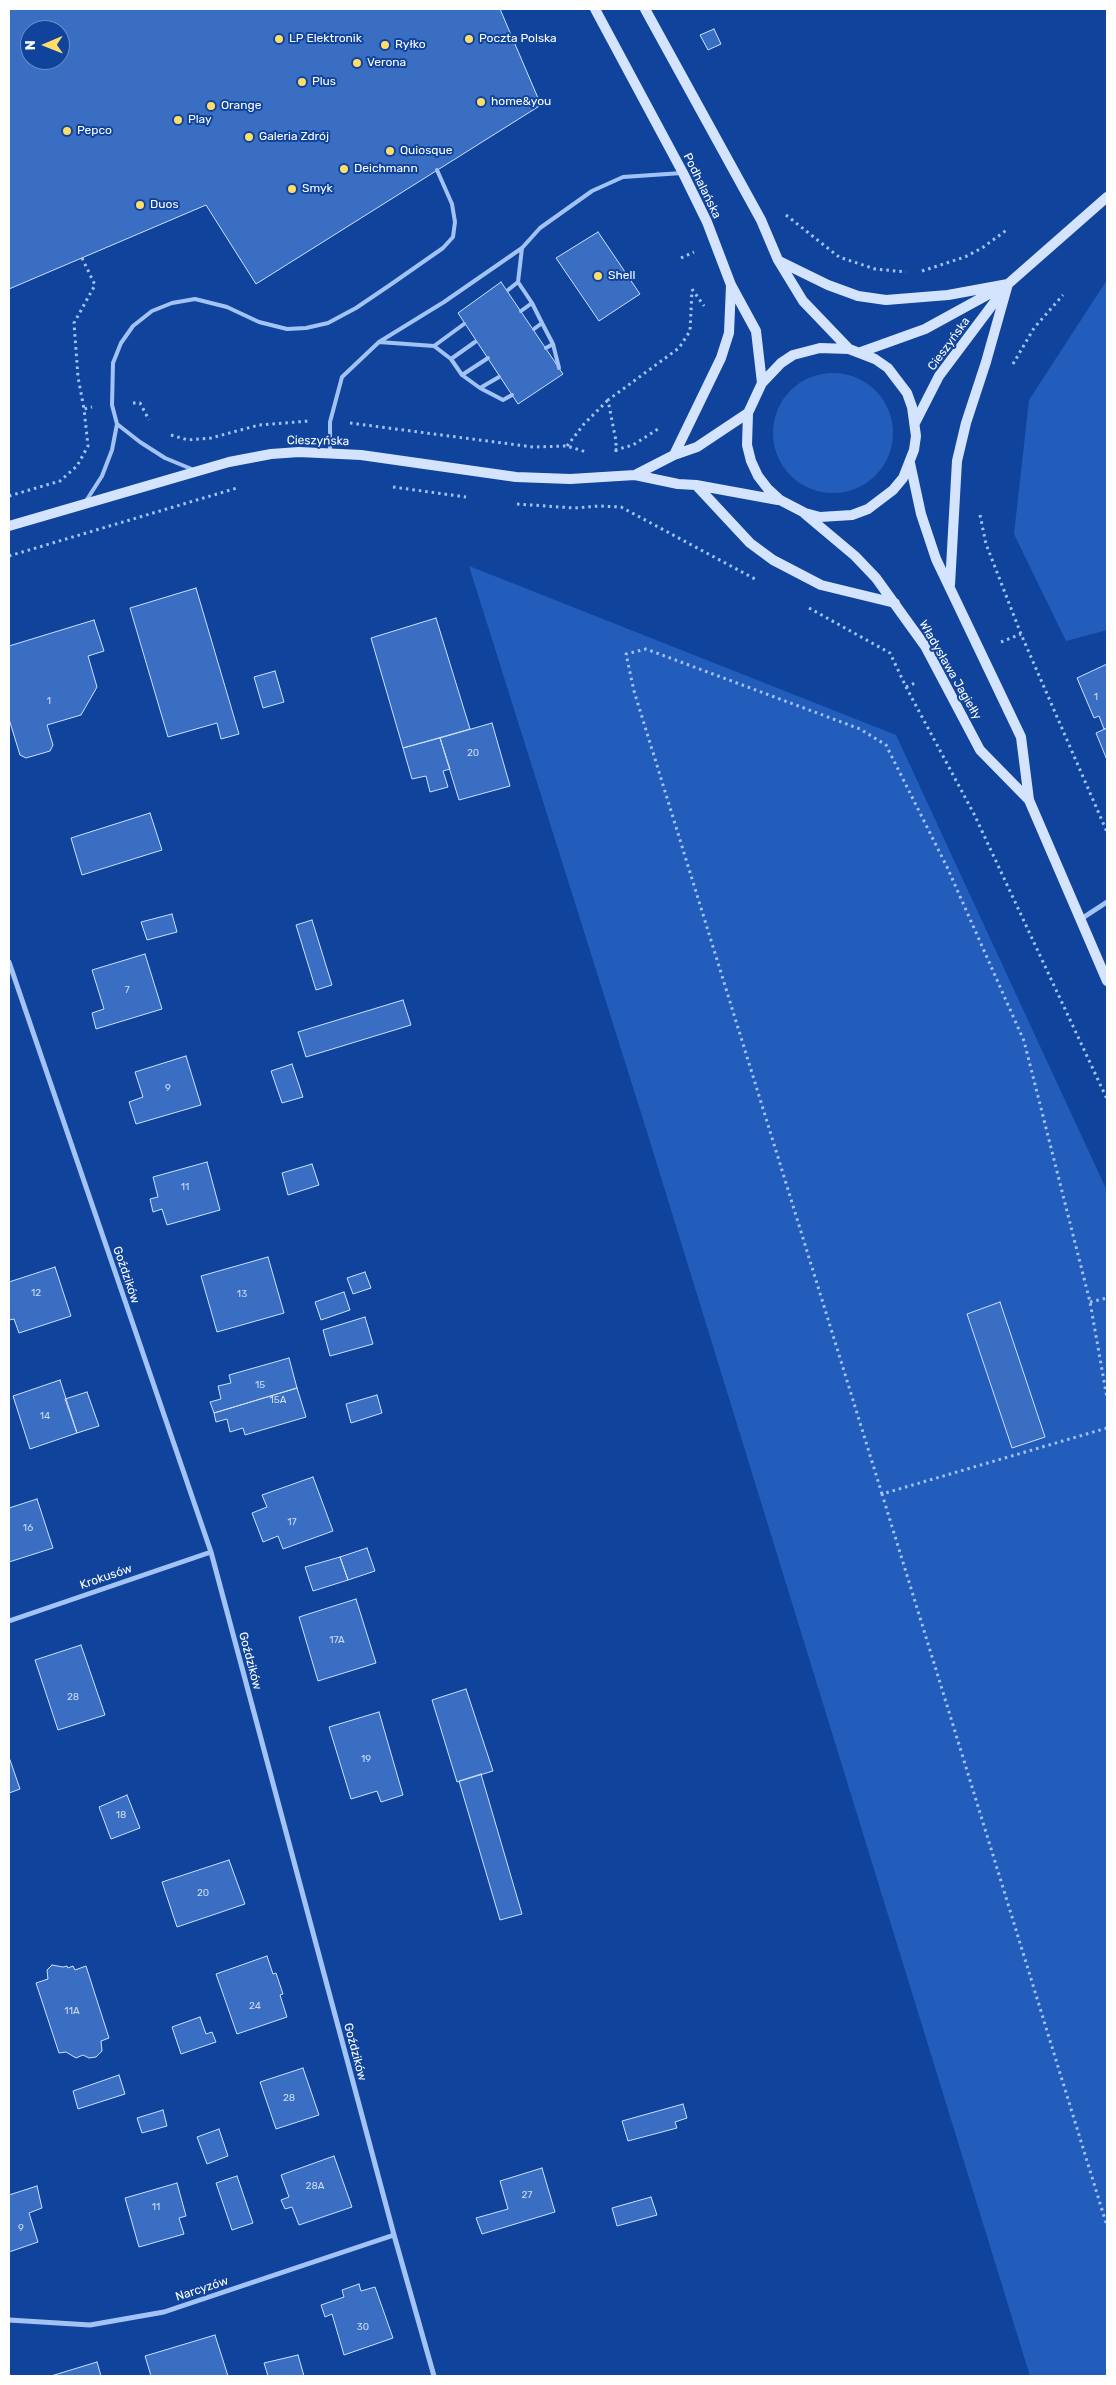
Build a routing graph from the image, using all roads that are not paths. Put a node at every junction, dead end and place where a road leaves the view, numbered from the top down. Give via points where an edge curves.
1 (595, 9) edge
2 (645, 9) edge
3 (437, 170) dead end
4 (683, 173) junction
5 (1107, 197) edge
6 (522, 248) junction
7 (778, 260) junction
8 (518, 282) junction
9 (731, 284) junction
10 (1008, 284) junction
11 (508, 290) dead end
12 (532, 303) junction
13 (521, 311) dead end
14 (464, 324) dead end
15 (542, 324) junction
16 (534, 329) dead end
17 (379, 342) junction
18 (475, 342) dead end
19 (553, 344) junction
20 (434, 346) junction
21 (546, 348) dead end
22 (849, 349) junction
23 (861, 352) junction
24 (488, 358) dead end
25 (451, 359) junction
26 (559, 368) dead end
27 (462, 375) junction
28 (499, 377) dead end
29 (762, 383) junction
30 (480, 388) junction
31 (512, 395) dead end
32 (748, 413) junction
33 (915, 423) junction
34 (118, 424) junction
35 (330, 452) junction
36 (674, 455) junction
37 (910, 463) junction
38 (196, 470) junction
39 (635, 474) junction
40 (696, 485) junction
41 (780, 500) junction
42 (85, 503) junction
43 (804, 513) junction
44 (9, 526) edge
45 (950, 587) junction
46 (895, 604) junction
47 (1028, 800) junction
48 (1107, 902) edge
49 (1081, 918) junction
50 (9, 962) edge
51 (1107, 981) edge
52 (211, 1552) junction
53 (9, 1621) edge
54 (394, 2235) junction
55 (9, 2320) edge
56 (434, 2376) edge

1 - 4 street, Podhalańska
2 - 7 street via 761,220
3 - 34 lane via 452,204 456,222 453,237 443,248 390,285 328,323 287,329 195,299 172,302 133,326 113,363 112,405
4 - 6 lane via 623,177 592,191 540,228
4 - 9 street, Podhalańska via 707,222
5 - 10 street, Cieszyńska
6 - 8 lane
6 - 17 lane
7 - 10 street via 828,285 858,296 886,300 948,295
7 - 22 street via 803,301
8 - 11 lane
8 - 12 lane
9 - 29 street, Podhalańska via 756,331
9 - 36 street via 729,333 721,358
10 - 23 street, Cieszyńska via 925,328
10 - 33 street, Cieszyńska via 939,376
10 - 45 street via 957,461
12 - 13 lane
12 - 15 lane
14 - 20 lane
15 - 16 lane
15 - 19 lane
17 - 20 lane
17 - 35 lane via 342,377 330,422
18 - 25 lane
19 - 21 lane
19 - 26 lane
20 - 25 lane
22 - 23 street
22 - 29 street via 820,348 793,356 781,363
23 - 33 street via 875,359 898,380 907,393
24 - 27 lane
25 - 27 lane
27 - 30 lane
28 - 30 lane
29 - 32 street
30 - 31 lane via 503,400
32 - 36 street, Cieszyńska via 697,447
32 - 41 street via 747,445 751,461 768,489
33 - 37 street via 916,436
34 - 38 lane via 165,458
34 - 42 lane via 102,476
35 - 38 street, Cieszyńska via 271,454
35 - 39 street, Cieszyńska via 516,477 570,479
36 - 39 street, Cieszyńska
37 - 43 street via 893,490 868,509 836,517
37 - 45 street, Władysława Jagiełły via 927,533
38 - 42 street, Cieszyńska
39 - 40 street, Cieszyńska
40 - 41 street, Cieszyńska
40 - 46 street via 750,543 773,560 821,585
41 - 43 street
42 - 44 street, Cieszyńska
43 - 46 street, Władysława Jagiełły via 855,556
45 - 47 street, Władysława Jagiełły via 1021,737
46 - 47 street, Władysława Jagiełły via 924,646 980,750
47 - 49 street, Władysława Jagiełły
48 - 49 street
49 - 51 street, Władysława Jagiełły
50 - 52 street, Goździków
52 - 53 street, Krokusów
52 - 54 street, Goździków
54 - 55 street, Narcyzów via 164,2312 90,2325
54 - 56 street, Goździków

